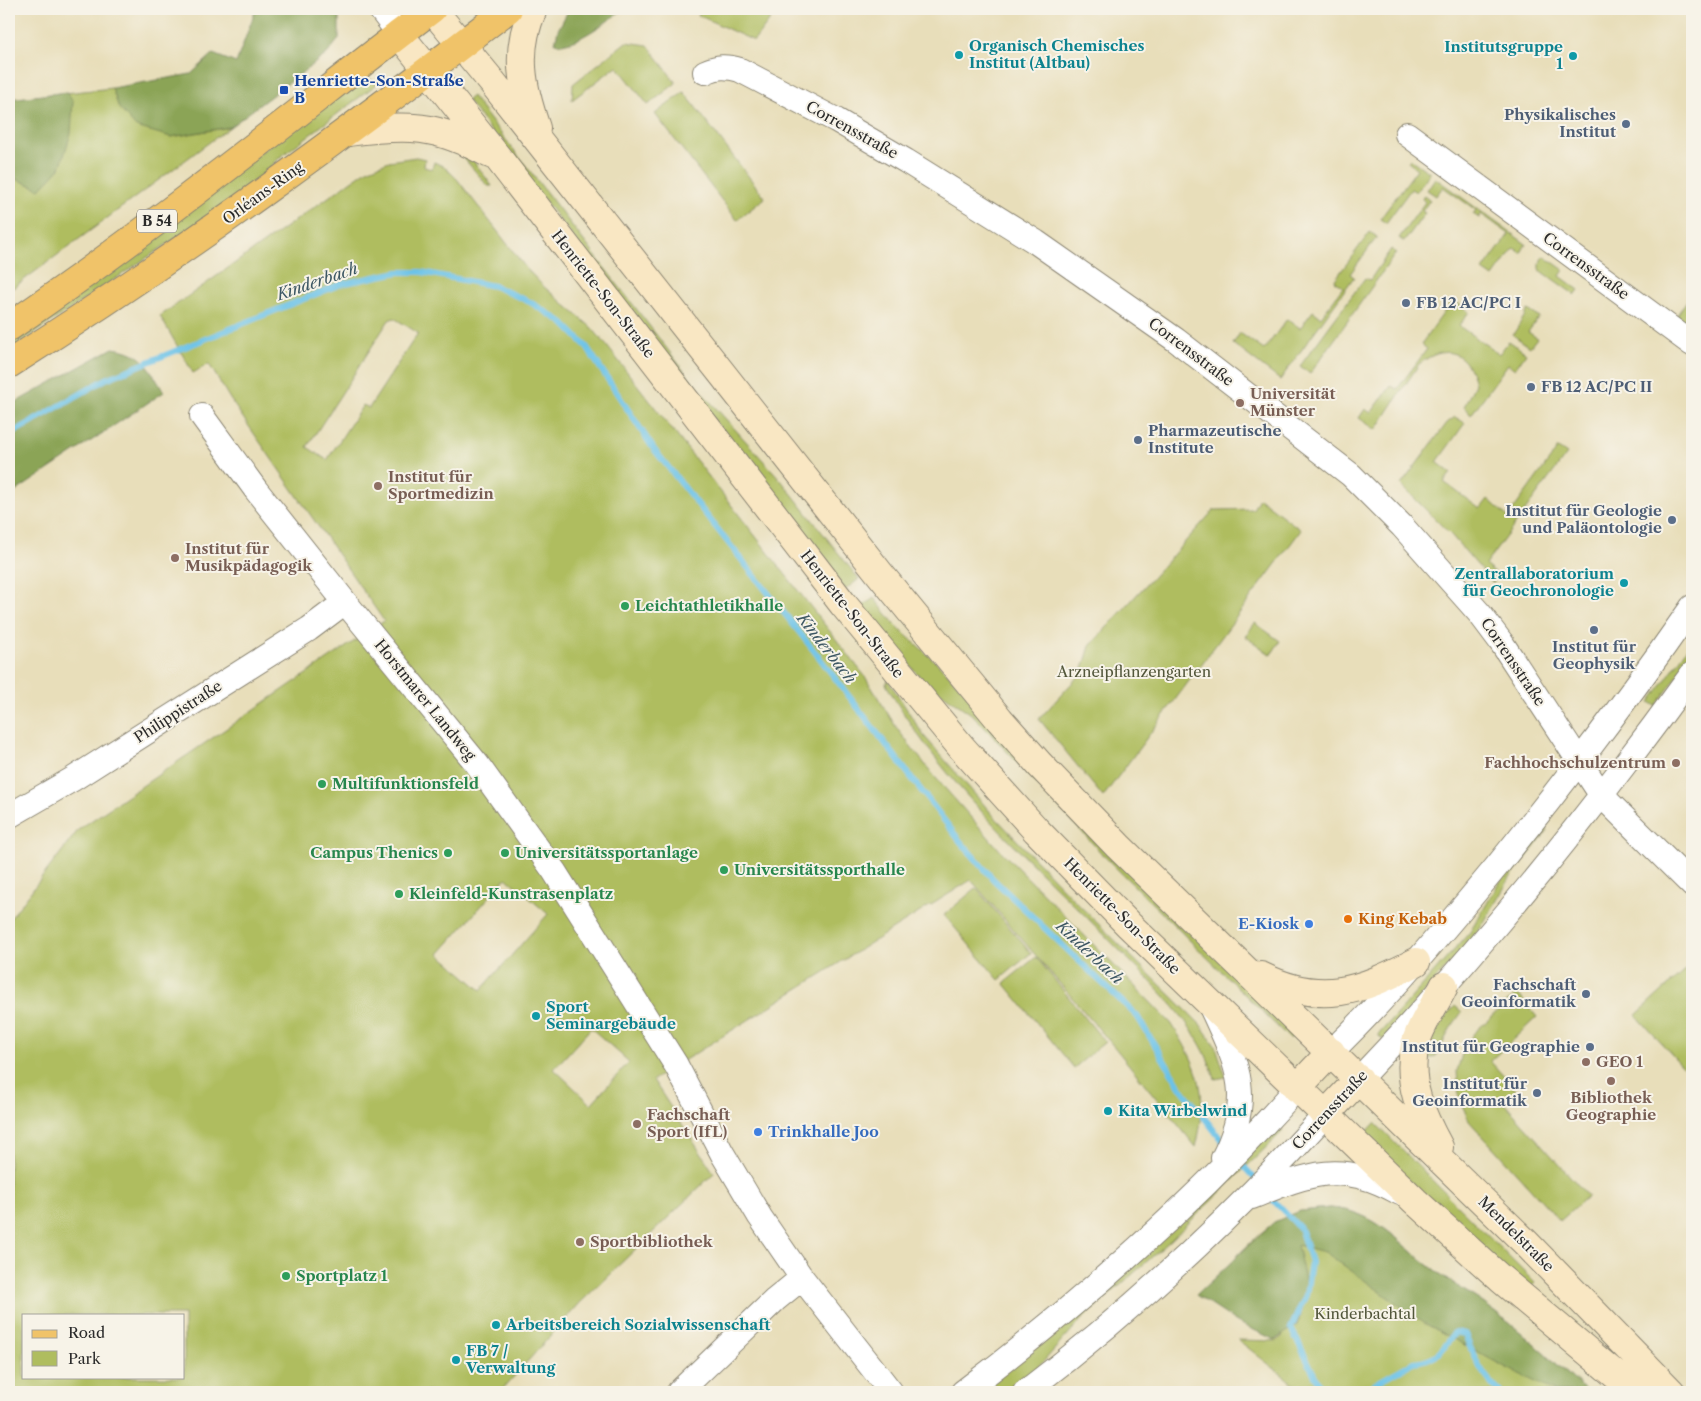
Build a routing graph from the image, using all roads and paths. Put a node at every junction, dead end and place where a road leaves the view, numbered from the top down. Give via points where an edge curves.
1 (380, 9) edge
2 (432, 9) edge
3 (508, 9) edge
4 (533, 9) edge
5 (399, 34) junction
6 (462, 44) junction
7 (428, 70) junction
8 (705, 72) dead end
9 (348, 132) junction
10 (1407, 134) dead end
11 (542, 146) junction
12 (498, 158) junction
13 (9, 327) edge
14 (1692, 344) edge
15 (9, 364) edge
16 (202, 416) dead end
17 (345, 602) junction
18 (1692, 607) edge
19 (1692, 674) edge
20 (1579, 762) junction
21 (1602, 796) junction
22 (9, 816) edge
23 (1692, 885) edge
24 (1416, 962) junction
25 (1244, 967) junction
26 (1444, 986) junction
27 (1208, 1002) junction
28 (1331, 1052) junction
29 (1359, 1079) junction
30 (1297, 1088) junction
31 (1325, 1115) junction
32 (1240, 1139) junction
33 (1450, 1169) junction
34 (1275, 1180) junction
35 (1415, 1201) junction
36 (802, 1278) junction
37 (679, 1392) edge
38 (891, 1392) edge
39 (963, 1392) edge
40 (1025, 1392) edge
41 (1636, 1392) edge
42 (1671, 1392) edge

1 - 5 street
2 - 5 main road, B 54
2 - 6 main road
3 - 6 main road, Orléans-Ring / B 54
4 - 11 main road via 524,42 522,74
5 - 7 main road, Henriette-Son-Straße
5 - 13 main road, B 54 via 169,213
6 - 7 main road, Orléans-Ring / B 54
6 - 11 main road
7 - 9 main road, Orléans-Ring / B 54
7 - 12 main road, Henriette-Son-Straße
8 - 20 street, Corrensstraße via 726,66 740,70 836,120 950,187 1144,316 1351,475 1414,539 1480,614
9 - 12 main road, B 54 via 399,126 429,128 456,136
9 - 15 main road, Orléans-Ring / B 54 via 165,262
10 - 14 street, Corrensstraße
11 - 25 main road via 1000,720 1118,846
12 - 27 main road, Henriette-Son-Straße via 902,677 1036,830
16 - 17 street, Horstmarer Landweg
17 - 22 street, Philippistraße via 73,779
17 - 36 street, Horstmarer Landweg via 477,764 554,871 676,1065 760,1216
18 - 20 street
19 - 21 street, Corrensstraße
20 - 21 street, Corrensstraße
20 - 24 street
21 - 23 street
21 - 26 street, Corrensstraße via 1523,895
24 - 25 main road via 1365,986 1327,994 1290,988
24 - 28 street
25 - 28 main road
26 - 29 street, Corrensstraße
26 - 33 main road via 1418,1036 1413,1073 1422,1113
27 - 30 main road, Henriette-Son-Straße
27 - 32 street via 1237,1070
28 - 29 main road
28 - 30 main road
29 - 31 main road, Corrensstraße
29 - 33 main road, Mendelstraße
30 - 31 main road, Henriette-Son-Straße
30 - 32 street
31 - 34 street, Corrensstraße
31 - 35 main road
32 - 39 street via 1222,1164 1106,1274
33 - 42 main road, Mendelstraße
34 - 35 street via 1355,1173
34 - 40 street, Corrensstraße via 1250,1196 1148,1289
35 - 41 main road via 1507,1285
36 - 37 street
36 - 38 street, Horstmarer Landweg

